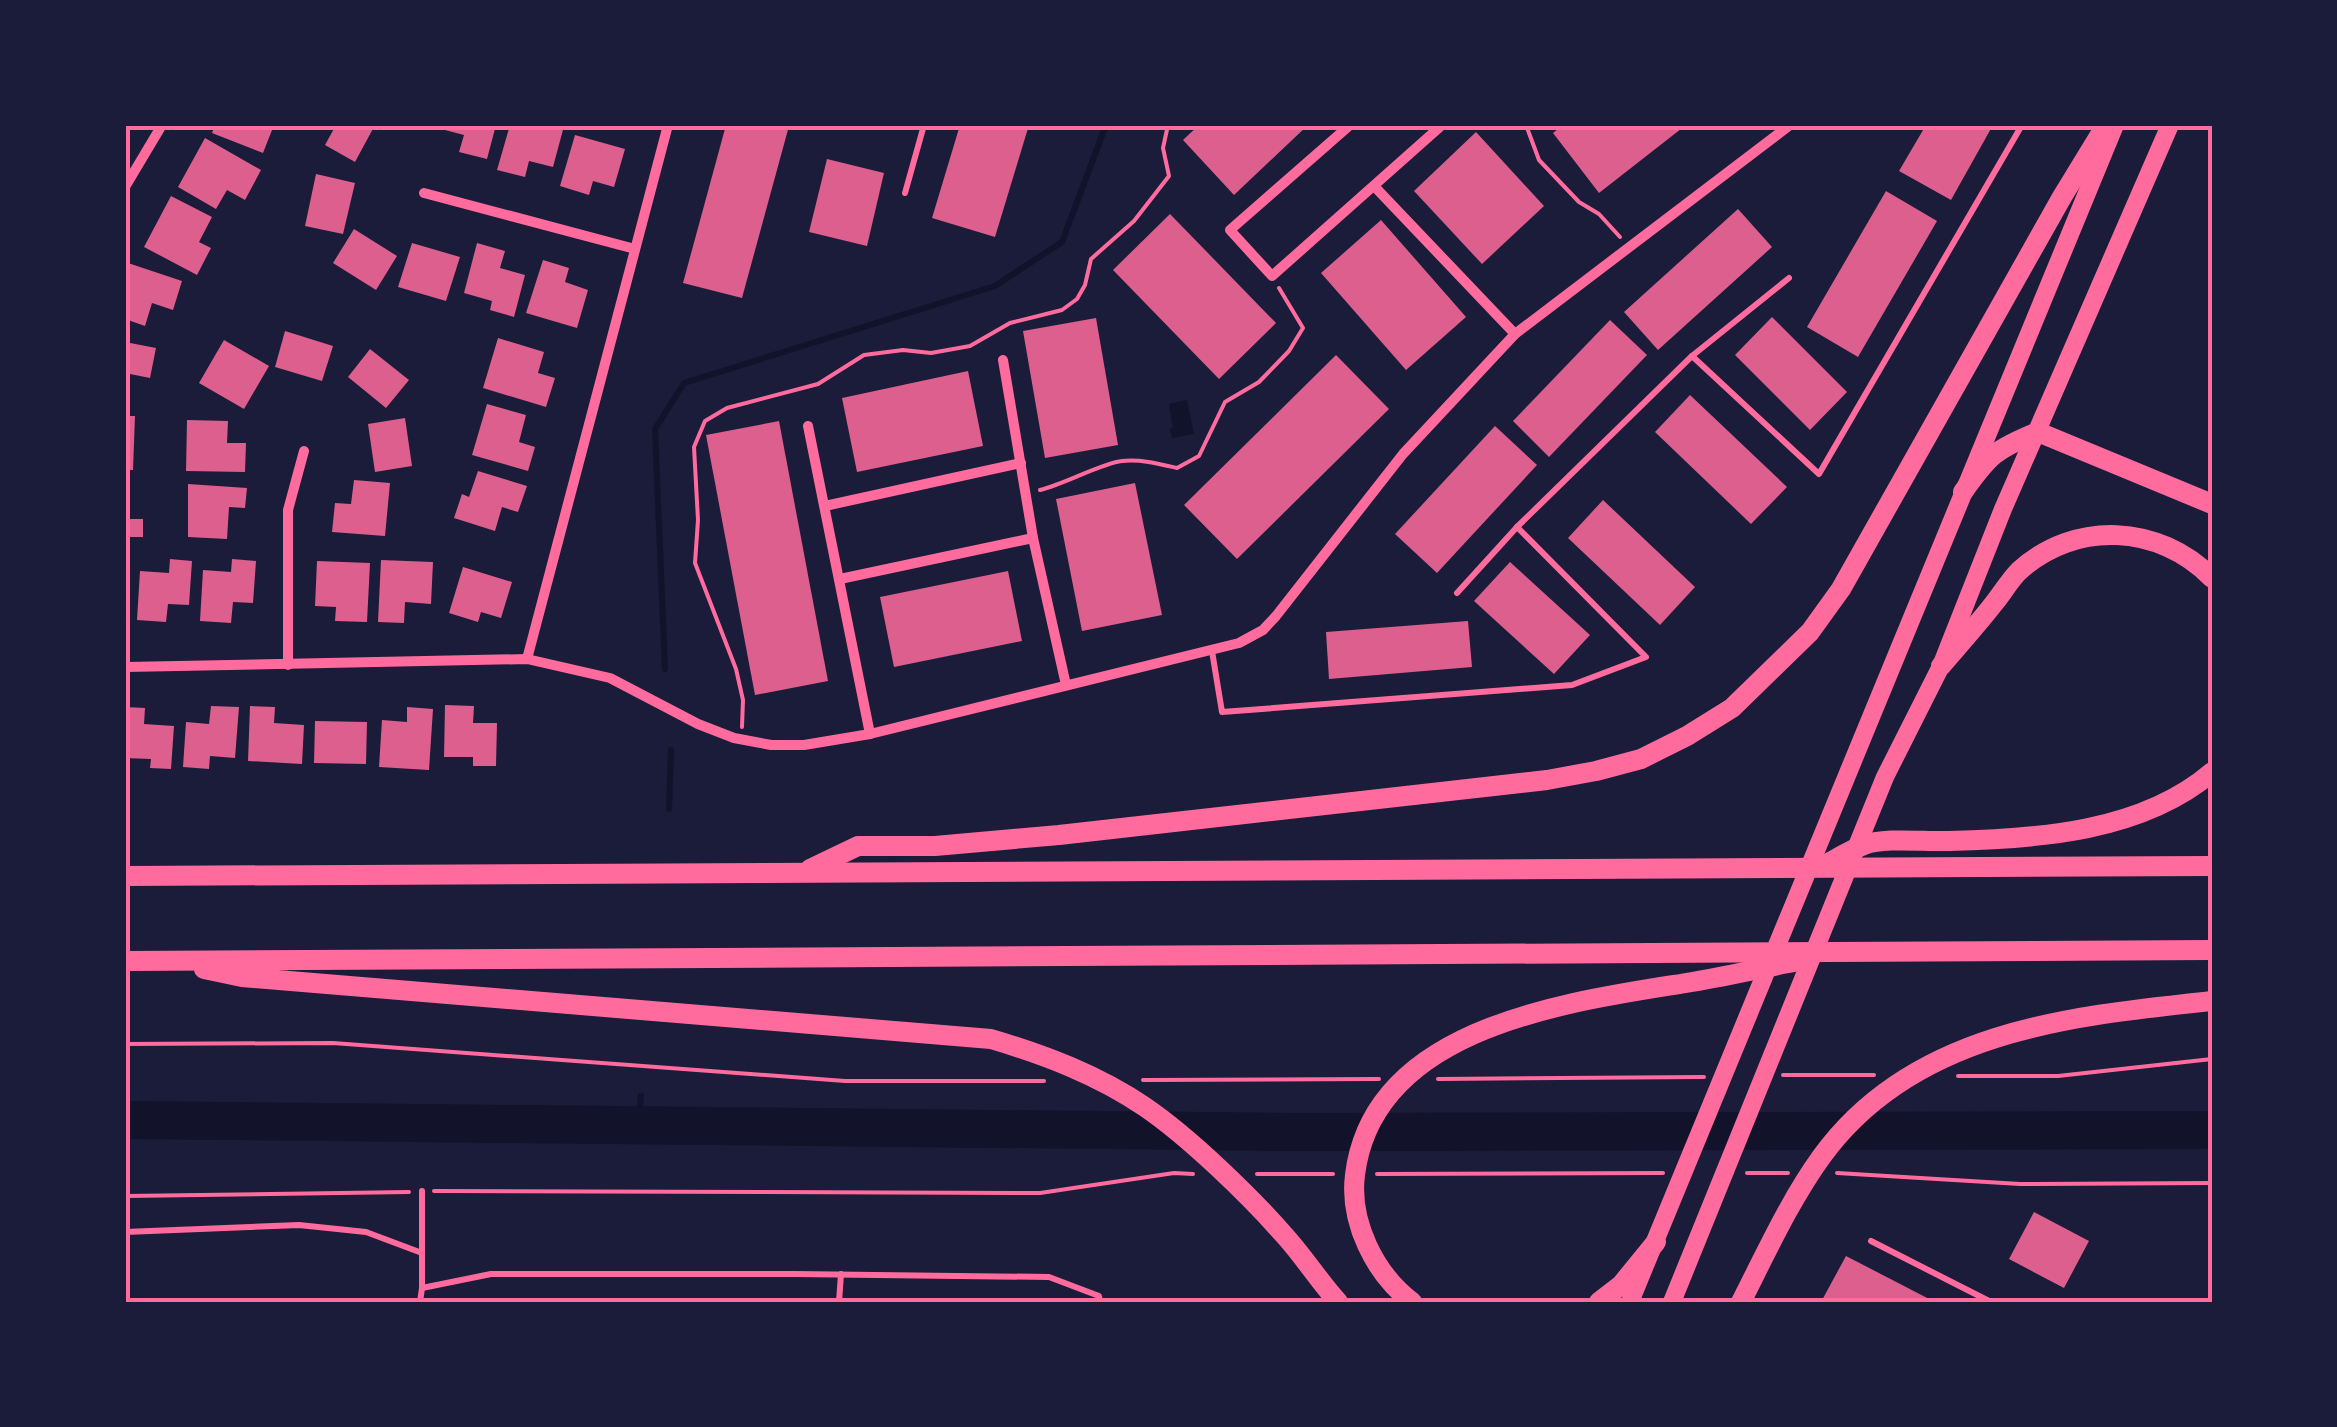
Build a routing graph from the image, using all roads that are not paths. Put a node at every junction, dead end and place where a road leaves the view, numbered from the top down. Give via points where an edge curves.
1 (162, 125) edge
2 (668, 125) edge
3 (924, 125) edge
4 (1350, 125) edge
5 (1442, 125) edge
6 (1790, 125) edge
7 (2022, 125) edge
8 (2106, 125) edge
9 (2115, 125) edge
10 (2170, 125) edge
11 (125, 186) edge
12 (1374, 186) junction
13 (424, 193) dead end
14 (906, 193) dead end
15 (635, 249) junction
16 (1789, 278) dead end
17 (1515, 334) junction
18 (1692, 356) junction
19 (1004, 360) dead end
20 (808, 426) dead end
21 (2038, 432) junction
22 (304, 451) dead end
23 (1020, 463) junction
24 (1963, 492) junction
25 (2212, 504) edge
26 (825, 506) junction
27 (1517, 528) junction
28 (1033, 538) junction
29 (2212, 578) edge
30 (840, 580) junction
31 (1456, 593) dead end
32 (1211, 650) junction
33 (527, 660) junction
34 (288, 665) junction
35 (1940, 666) junction
36 (125, 668) edge
37 (1066, 685) junction
38 (870, 734) junction
39 (2212, 772) edge
40 (2212, 866) edge
41 (1817, 870) junction
42 (805, 872) junction
43 (125, 876) edge
44 (2212, 950) edge
45 (1846, 951) junction
46 (125, 961) edge
47 (168, 961) junction
48 (2212, 1001) edge
49 (422, 1192) road end
50 (125, 1232) edge
51 (1871, 1240) dead end
52 (1656, 1242) junction
53 (422, 1252) junction
54 (840, 1274) junction
55 (422, 1288) junction
56 (420, 1302) edge
57 (840, 1302) edge
58 (1100, 1302) edge
59 (1338, 1302) edge
60 (1412, 1302) edge
61 (1599, 1302) edge
62 (1630, 1302) edge
63 (1672, 1302) edge
64 (1741, 1302) edge
65 (1991, 1302) edge

1 - 11 street
2 - 15 street
3 - 14 lane
4 - 12 street via 1230,230 1272,276
5 - 12 street
6 - 17 street
7 - 18 lane via 1819,474
8 - 42 highway via 1841,588 1772,672 1688,736 1641,758 1546,780 1058,835 858,846
9 - 24 main road
10 - 21 main road
12 - 17 street
13 - 15 street
15 - 33 street
16 - 18 lane
17 - 32 street via 1403,454 1263,630
18 - 27 lane
19 - 23 street
20 - 26 street
21 - 24 highway via 1987,458
21 - 25 highway
21 - 35 main road
22 - 34 street via 288,510
23 - 26 street
23 - 28 street
24 - 52 main road
26 - 30 street
27 - 31 lane
27 - 32 lane via 1646,656 1572,686 1222,712
28 - 30 street
28 - 37 street
29 - 35 highway via 2146,537 2081,537 2018,572
30 - 38 street
32 - 37 street
33 - 34 street
33 - 38 street via 610,678 742,740 804,744
34 - 36 street
35 - 63 main road via 1886,777
37 - 38 street
39 - 41 highway via 2162,806 2118,820 1996,840 1867,843
40 - 41 highway
41 - 42 highway
42 - 43 highway
44 - 45 highway
45 - 47 highway
45 - 60 highway via 1574,1001 1482,1031 1431,1057 1394,1089 1370,1123 1353,1192 1376,1261
46 - 47 highway
47 - 59 highway via 242,978 992,1039 1050,1057 1146,1107 1286,1237
48 - 64 highway via 2032,1027 1956,1050 1885,1092 1821,1156
49 - 53 lane
50 - 53 lane via 298,1224 366,1232
51 - 65 lane
52 - 61 highway
52 - 62 main road
53 - 55 lane
54 - 55 lane via 490,1274
54 - 57 lane
54 - 58 lane via 1049,1277
55 - 56 lane

